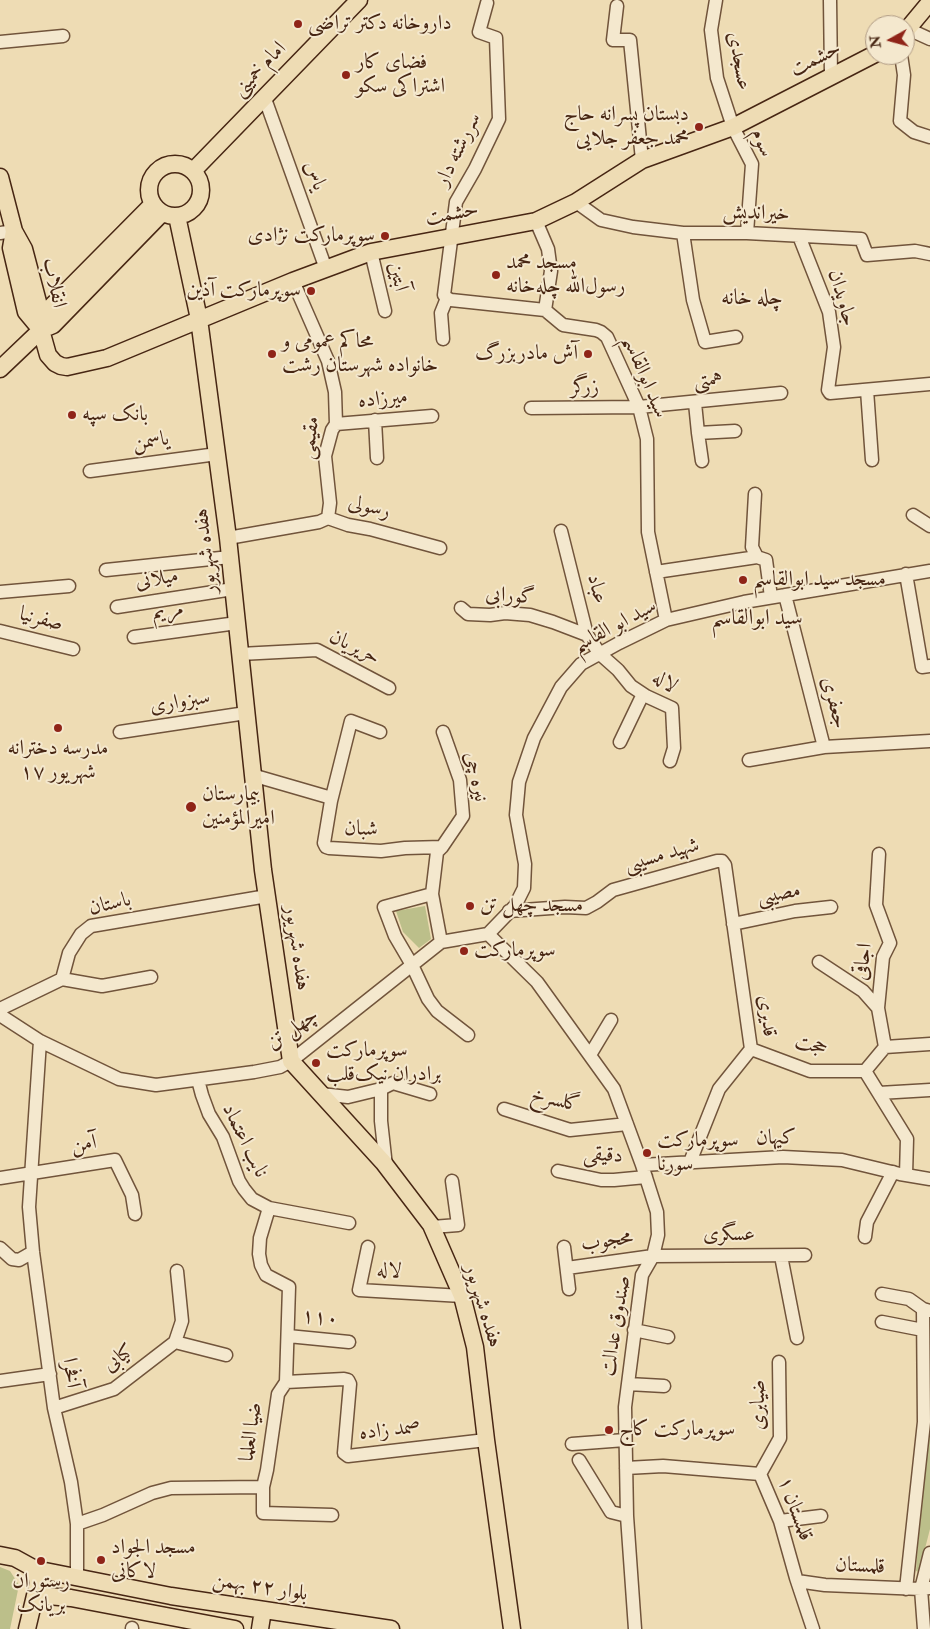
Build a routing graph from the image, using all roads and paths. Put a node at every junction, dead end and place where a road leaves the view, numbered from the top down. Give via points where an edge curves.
1 (359, 0) edge
2 (716, 0) edge
3 (830, 0) edge
4 (930, 2) edge
5 (487, 3) dead end
6 (617, 6) dead end
7 (915, 20) edge
8 (915, 33) edge
9 (63, 36) dead end
10 (930, 39) edge
11 (0, 42) edge
12 (865, 59) edge
13 (902, 65) edge
14 (831, 75) junction
15 (264, 96) junction
16 (733, 127) junction
17 (930, 137) edge
18 (642, 160) junction
19 (193, 171) junction
20 (0, 177) edge
21 (576, 202) junction
22 (164, 211) junction
23 (536, 221) junction
24 (7, 232) edge
25 (683, 233) junction
26 (747, 233) junction
27 (799, 236) junction
28 (451, 237) junction
29 (371, 252) junction
30 (930, 254) edge
31 (326, 269) junction
32 (293, 281) junction
33 (447, 298) junction
34 (195, 300) junction
35 (223, 310) junction
36 (545, 310) junction
37 (384, 311) dead end
38 (199, 320) junction
39 (41, 330) junction
40 (736, 337) dead end
41 (442, 339) dead end
42 (0, 369) edge
43 (930, 384) edge
44 (867, 390) junction
45 (781, 393) dead end
46 (695, 402) junction
47 (639, 407) junction
48 (531, 408) dead end
49 (432, 416) dead end
50 (375, 420) junction
51 (336, 424) junction
52 (735, 431) dead end
53 (698, 433) junction
54 (217, 454) junction
55 (376, 458) dead end
56 (872, 460) dead end
57 (702, 461) dead end
58 (90, 471) dead end
59 (755, 494) dead end
60 (913, 515) dead end
61 (328, 518) junction
62 (930, 526) edge
63 (561, 531) dead end
64 (228, 538) junction
65 (440, 548) dead end
66 (230, 557) junction
67 (757, 557) junction
68 (106, 570) dead end
69 (930, 571) edge
70 (656, 572) junction
71 (906, 574) junction
72 (69, 586) dead end
73 (233, 589) junction
74 (0, 592) edge
75 (785, 595) junction
76 (771, 597) junction
77 (117, 607) dead end
78 (461, 608) dead end
79 (666, 620) junction
80 (237, 623) junction
81 (0, 631) edge
82 (587, 634) junction
83 (134, 637) dead end
84 (73, 649) dead end
85 (240, 654) junction
86 (600, 654) junction
87 (930, 666) edge
88 (389, 688) dead end
89 (643, 694) junction
90 (246, 713) junction
91 (120, 732) dead end
92 (380, 732) dead end
93 (443, 732) dead end
94 (930, 741) edge
95 (620, 742) dead end
96 (824, 747) junction
97 (749, 760) dead end
98 (670, 761) dead end
99 (252, 775) junction
100 (331, 801) junction
101 (442, 847) junction
102 (880, 854) dead end
103 (722, 861) joint
104 (432, 894) junction
105 (267, 896) junction
106 (831, 907) dead end
107 (510, 911) junction
108 (733, 924) junction
109 (488, 934) junction
110 (441, 942) junction
111 (819, 962) dead end
112 (412, 965) junction
113 (150, 978) dead end
114 (62, 979) junction
115 (878, 1008) junction
116 (0, 1009) edge
117 (0, 1015) edge
118 (610, 1020) dead end
119 (468, 1035) dead end
120 (40, 1041) junction
121 (930, 1044) edge
122 (884, 1047) junction
123 (751, 1049) junction
124 (590, 1056) junction
125 (291, 1061) junction
126 (865, 1071) junction
127 (198, 1080) junction
128 (381, 1089) junction
129 (930, 1090) edge
130 (322, 1094) junction
131 (430, 1094) dead end
132 (879, 1094) junction
133 (504, 1109) dead end
134 (627, 1124) junction
135 (690, 1162) junction
136 (386, 1166) junction
137 (558, 1171) dead end
138 (644, 1171) junction
139 (32, 1173) junction
140 (903, 1174) junction
141 (0, 1178) edge
142 (930, 1179) edge
143 (452, 1181) dead end
144 (269, 1208) junction
145 (135, 1214) dead end
146 (349, 1223) dead end
147 (432, 1228) junction
148 (865, 1237) dead end
149 (368, 1247) dead end
150 (564, 1247) dead end
151 (0, 1248) edge
152 (33, 1252) junction
153 (805, 1255) dead end
154 (653, 1256) junction
155 (781, 1256) junction
156 (566, 1268) junction
157 (177, 1272) dead end
158 (569, 1289) dead end
159 (882, 1294) dead end
160 (462, 1296) junction
161 (927, 1310) edge
162 (882, 1322) dead end
163 (634, 1330) junction
164 (923, 1330) junction
165 (288, 1336) junction
166 (668, 1337) dead end
167 (797, 1338) dead end
168 (175, 1342) junction
169 (349, 1342) dead end
170 (226, 1355) dead end
171 (779, 1362) dead end
172 (50, 1374) junction
173 (0, 1380) edge
174 (286, 1382) junction
175 (628, 1384) junction
176 (664, 1386) dead end
177 (54, 1408) junction
178 (927, 1423) edge
179 (486, 1440) junction
180 (626, 1440) junction
181 (572, 1444) dead end
182 (578, 1460) dead end
183 (626, 1468) junction
184 (760, 1474) junction
185 (264, 1487) junction
186 (332, 1515) dead end
187 (627, 1516) junction
188 (821, 1516) dead end
189 (780, 1521) junction
190 (77, 1524) junction
191 (930, 1553) edge
192 (0, 1555) edge
193 (35, 1569) junction
194 (71, 1577) junction
195 (797, 1581) junction
196 (906, 1589) junction
197 (926, 1589) edge
198 (36, 1596) junction
199 (60, 1596) junction
200 (263, 1610) junction
201 (632, 1625) edge
202 (27, 1629) edge
203 (235, 1629) edge
204 (260, 1629) edge
205 (392, 1629) edge
206 (512, 1629) edge
207 (813, 1629) edge
208 (924, 1629) edge

1 - 15 main road, امام خمینی
2 - 16 street, عسجدی via 711,30 717,78
3 - 14 street
4 - 7 main road
5 - 28 street, سررشته دار via 479,32 496,38 498,119 456,202
6 - 18 street via 613,40 630,40
8 - 10 street
9 - 11 street
12 - 14 main road, حشمت
13 - 17 street via 900,121 914,132
14 - 16 main road, حشمت
15 - 19 main road, امام خمینی
15 - 31 street, یاس
16 - 18 main road, حشمت
16 - 26 street, سوم via 752,164
18 - 21 main road, حشمت
19 - 22 main road via 201,186 201,194 193,210 186,214
19 - 22 main road via 186,166 170,164 155,172 148,188 149,196
20 - 24 main road, انقلاب
21 - 23 main road, حشمت
21 - 25 street, خیراندیش via 601,220
22 - 34 main road, هفده شهریور
22 - 39 main road via 45,313
23 - 28 main road, حشمت
23 - 36 street via 548,249 551,271
24 - 39 main road, انقلاب via 26,312
25 - 26 street, خیراندیش
25 - 40 street via 693,300 705,342
26 - 27 street, خیراندیش
27 - 30 street, خیراندیش via 861,239 867,255 915,251
27 - 44 street, جاویدان via 829,312 834,347 828,390 830,393
28 - 29 main road, حشمت
28 - 33 street via 444,294
29 - 31 main road, حشمت
29 - 37 street, آبتین
31 - 32 main road, حشمت
32 - 35 main road, حشمت
32 - 51 street, مقیمی via 328,361
33 - 36 street
33 - 41 street via 441,313
34 - 35 main road via 204,311
34 - 38 main road, هفده شهریور
35 - 38 main road, حشمت
36 - 47 street, سید ابوالقاسم via 563,325 596,330 607,337
38 - 39 main road, حشمت via 107,358 67,367 48,355
38 - 54 main road, هفده شهریور
39 - 42 main road
43 - 44 street, جاویدان
44 - 56 street
45 - 46 street, همتی
46 - 47 street, همتی
46 - 53 street
47 - 48 street, زرگر
47 - 70 street, سید ابوالقاسم via 647,439 648,532
49 - 50 street, میرزاده
50 - 51 street, میرزاده
50 - 55 street
51 - 61 street, مقیمی via 325,456 330,503
52 - 53 street
53 - 57 street
54 - 58 street, یاسمن
54 - 64 main road, هفده شهریور
59 - 67 street via 752,547
60 - 62 street
61 - 64 street, رسولی
61 - 65 street, رسولی
63 - 82 street, عباد
64 - 66 main road, هفده شهریور
66 - 68 street
66 - 73 main road, هفده شهریور
67 - 70 street
67 - 76 street via 766,560
69 - 71 street, سید ابو القاسم
70 - 79 street, سید ابوالقاسم
71 - 75 street, سید ابو القاسم
71 - 87 street via 922,667
72 - 74 street
73 - 77 street, میلانی
73 - 80 main road, هفده شهریور
75 - 76 street, سید ابو القاسم
75 - 96 street, جعفری
76 - 79 street, سید ابو القاسم
78 - 82 street, گورابی via 468,614 530,615
79 - 86 street, سید ابو القاسم
80 - 83 street, مریم
80 - 85 main road, هفده شهریور
81 - 84 street, صفرنیا
82 - 86 street, عباد
85 - 88 street, حریریان via 318,650
85 - 90 main road, هفده شهریور
86 - 89 street, لاله
86 - 107 street, سید ابو القاسم via 581,664 561,687 534,738 519,782 516,815 525,864 524,888
89 - 95 street
89 - 98 street, لاله via 672,708 674,748
90 - 91 street, سبزواری
90 - 99 main road, هفده شهریور
92 - 100 street, شبان via 351,721
93 - 101 street, نیره چی via 460,780 463,816
94 - 96 street, جعفری
96 - 97 street
99 - 100 street, شبان via 328,797
99 - 105 main road, هفده شهریور
100 - 101 street, شبان via 326,847 381,851
101 - 104 street, نیره چی via 436,852
102 - 115 street, اجاقی via 876,905 890,943 883,958
103 - 107 street, شهید مسیبی via 613,890 586,908
103 - 108 street, قدیری
104 - 110 street, نیره چی
104 - 112 street via 384,906 395,936
105 - 114 street, باستان via 91,926 80,934 69,953
105 - 125 main road, هفده شهریور
106 - 108 street, مصیبی
107 - 109 street, سید ابو القاسم
108 - 123 street, قدیری
109 - 110 street, چهل تن
109 - 124 street, صندوق عدالت via 537,982
110 - 112 street, چهل تن
111 - 115 street via 863,991
112 - 119 street via 428,999
112 - 125 street, چهل تن
113 - 114 street via 102,986
114 - 116 street
115 - 122 street, اجاقی
117 - 120 street, چهل تن
118 - 124 street
120 - 127 street, چهل تن via 119,1079 156,1085
120 - 139 street, آفخرا
121 - 122 street
122 - 126 street
123 - 126 street, حجت via 810,1071
123 - 135 street, قدیری via 718,1089
124 - 134 street, صندوق عدالت via 614,1089
125 - 127 street, چهل تن via 280,1067
125 - 130 main road, هفده شهریور
126 - 132 street
127 - 144 street, نایب اعتماد via 209,1114 223,1137 244,1189 252,1200
128 - 130 street via 348,1097
128 - 131 street via 393,1083
128 - 136 street
129 - 132 street
130 - 136 main road, هفده شهریور
132 - 140 street via 907,1139
133 - 134 street, گلسرخ via 570,1130
134 - 138 street, صندوق عدالت
135 - 138 street, کیهان
135 - 140 street, کیهان via 783,1157 842,1160
136 - 147 main road, هفده شهریور
137 - 138 street, دقیقی via 614,1180
138 - 154 street, صندوق عدالت via 657,1212 658,1234
139 - 141 street
139 - 145 street, آمن via 115,1160 132,1195
139 - 152 street, آفخرا via 29,1207
140 - 142 street, کیهان
140 - 148 street via 866,1222
143 - 147 street via 458,1225
144 - 146 street
144 - 165 street, ضیا العلما via 260,1238 260,1260 266,1275 289,1287
147 - 160 main road, هفده شهریور
149 - 160 street, لاله via 359,1290
150 - 156 street, محجوب
151 - 152 street via 16,1264
152 - 172 street, آفخرا
153 - 155 street, عسگری
154 - 155 street, عسگری
154 - 156 street, محجوب
154 - 163 street, صندوق عدالت via 642,1275
155 - 167 street
156 - 158 street, محجوب
157 - 168 street via 182,1320
159 - 161 street via 908,1298
160 - 179 main road, هفده شهریور via 476,1347
161 - 164 street
162 - 164 street
163 - 166 street
163 - 175 street, صندوق عدالت
164 - 178 street
165 - 169 street, ۱۱۰
165 - 174 street, ضیا العلما
168 - 170 street
168 - 177 street, کیابی via 114,1390
171 - 184 street, ضیابری via 780,1438
172 - 173 street
172 - 177 street, آفخرا
174 - 179 street, صمد زاده via 348,1380 344,1453 348,1456
174 - 185 street, ضیا العلما via 278,1394
175 - 176 street
175 - 180 street, صندوق عدالت
177 - 190 street, آفخرا
178 - 196 street
179 - 206 main road, هفده شهریور
180 - 181 street
180 - 183 street, صندوق عدالت
182 - 187 street via 611,1512
183 - 184 street, قلمستان ۱ via 663,1466
183 - 187 street, صندوق عدالت
184 - 189 street, قلمستان ۱
185 - 186 street via 263,1513
185 - 190 street, ضیا العلما via 171,1488
187 - 201 street, صندوق عدالت
188 - 189 street
189 - 195 street, قلمستان ۱
190 - 194 street, آفخرا
191 - 197 street
192 - 193 main road, بلوار ۲۲ بهمن via 15,1558
193 - 194 main road, بلوار ۲۲ بهمن
193 - 198 main road
194 - 199 main road via 55,1577 51,1584 53,1592
194 - 200 main road, بلوار ۲۲ بهمن
195 - 196 street, قلمستان
195 - 207 street, قلمستان ۱
196 - 197 street, قلمستان
197 - 208 street
198 - 199 main road, بلوار ۲۲ بهمن
198 - 202 main road
199 - 203 main road, بلوار ۲۲ بهمن
200 - 204 main road
200 - 205 main road, بلوار ۲۲ بهمن

